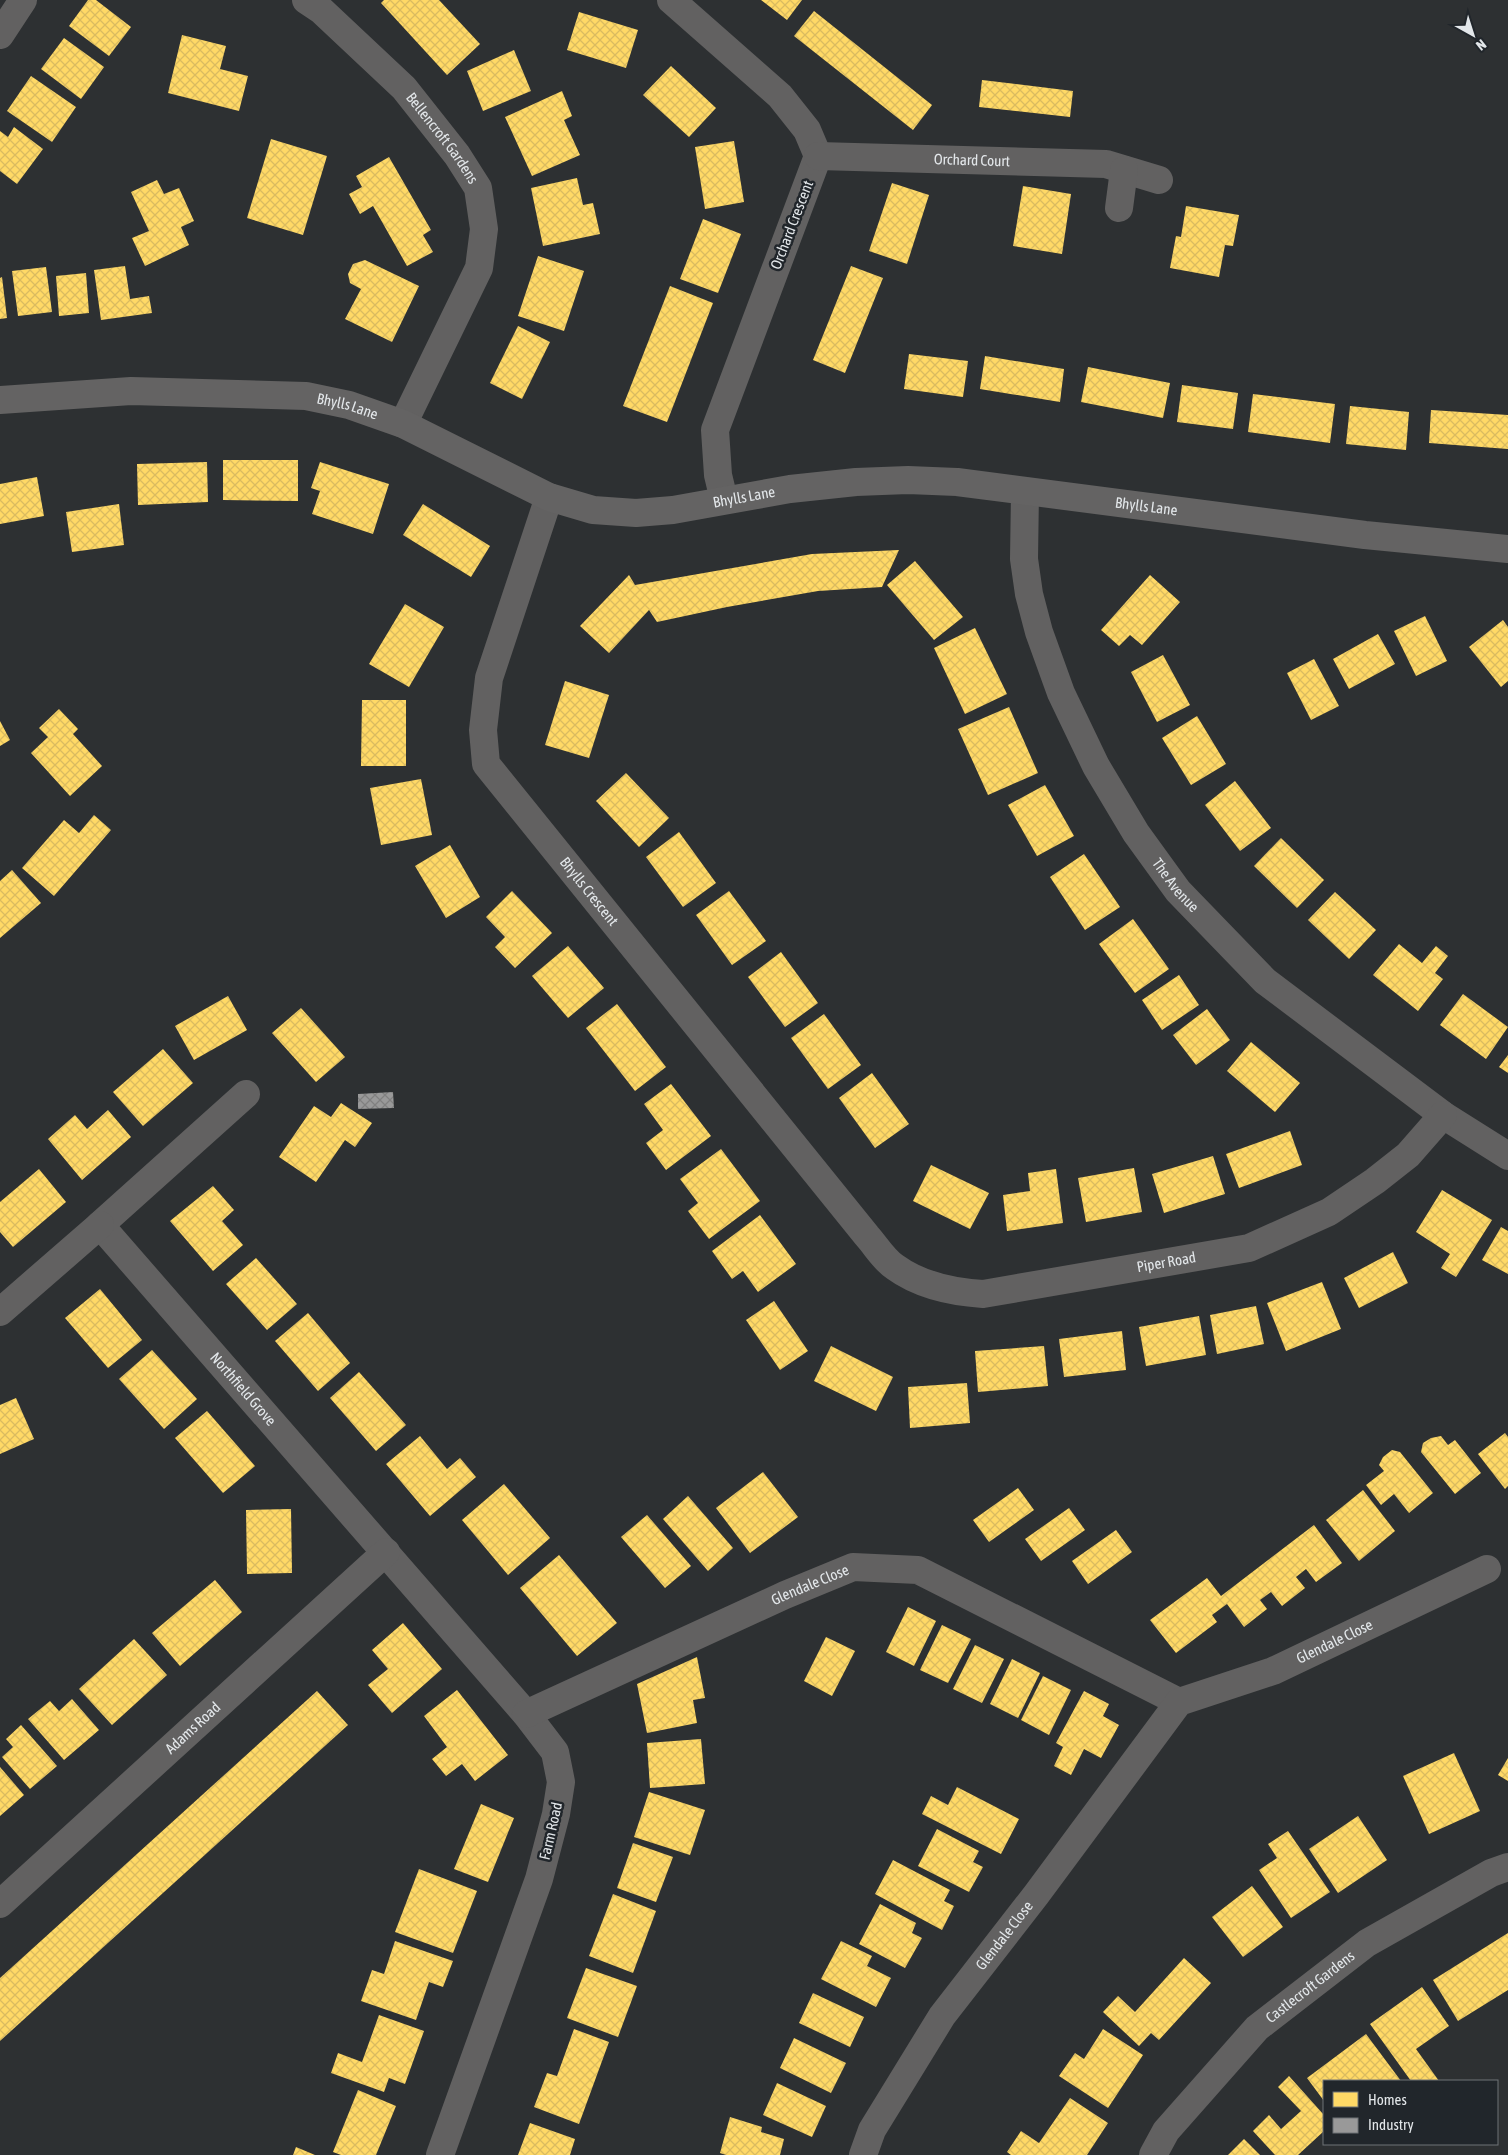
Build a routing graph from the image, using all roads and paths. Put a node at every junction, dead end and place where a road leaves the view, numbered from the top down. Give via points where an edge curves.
1 (23, 0) edge
2 (306, 0) edge
3 (671, 0) edge
4 (0, 35) edge
5 (818, 156) junction
6 (1124, 170) junction
7 (1159, 180) dead end
8 (1119, 208) dead end
9 (0, 400) edge
10 (403, 424) junction
11 (1025, 492) junction
12 (549, 497) junction
13 (724, 500) junction
14 (1508, 549) edge
15 (246, 1094) dead end
16 (1443, 1115) junction
17 (1508, 1156) edge
18 (100, 1225) junction
19 (867, 1236) joint
20 (0, 1312) edge
21 (386, 1552) junction
22 (1487, 1569) dead end
23 (1178, 1702) junction
24 (526, 1714) junction
25 (1508, 1867) edge
26 (0, 1904) edge
27 (440, 2155) edge
28 (863, 2155) edge
29 (1152, 2155) edge

1 - 4 street
2 - 10 street, Bellencroft Gardens via 321,10 404,88 457,155 478,188 484,229 480,268
3 - 5 street via 780,96 807,130
5 - 6 street, Orchard Court via 1106,164
5 - 13 street, Orchard Crescent via 715,430 718,475
6 - 7 street, Orchard Court
6 - 8 street
9 - 10 street, Bhylls Lane via 131,391 306,396 348,405
10 - 12 street, Bhylls Lane
11 - 13 street, Bhylls Lane via 956,482 908,480 809,487
11 - 14 street, Bhylls Lane via 1364,535
11 - 16 street, The Avenue via 1024,559 1039,632 1060,693 1096,766 1136,833 1178,891 1266,981
12 - 13 street, Bhylls Lane via 593,510 636,513
12 - 19 street, Bhylls Crescent via 488,678 483,730 486,764
15 - 18 street
16 - 17 street, The Avenue
16 - 19 street, Piper Road via 1408,1155 1375,1181 1329,1212 1248,1248 983,1294 950,1292 921,1282 894,1267
18 - 20 street
18 - 21 street, Northfield Grove
21 - 24 street, Farm Road
21 - 26 street, Adams Road
22 - 23 street, Glendale Close via 1273,1671
23 - 24 street, Glendale Close via 918,1570 853,1567
23 - 28 street, Glendale Close via 942,2016 872,2130
24 - 27 street, Farm Road via 555,1752 561,1782 556,1814 539,1879
25 - 29 street, Castlecroft Gardens via 1491,1873 1367,1943 1257,2028 1166,2131

